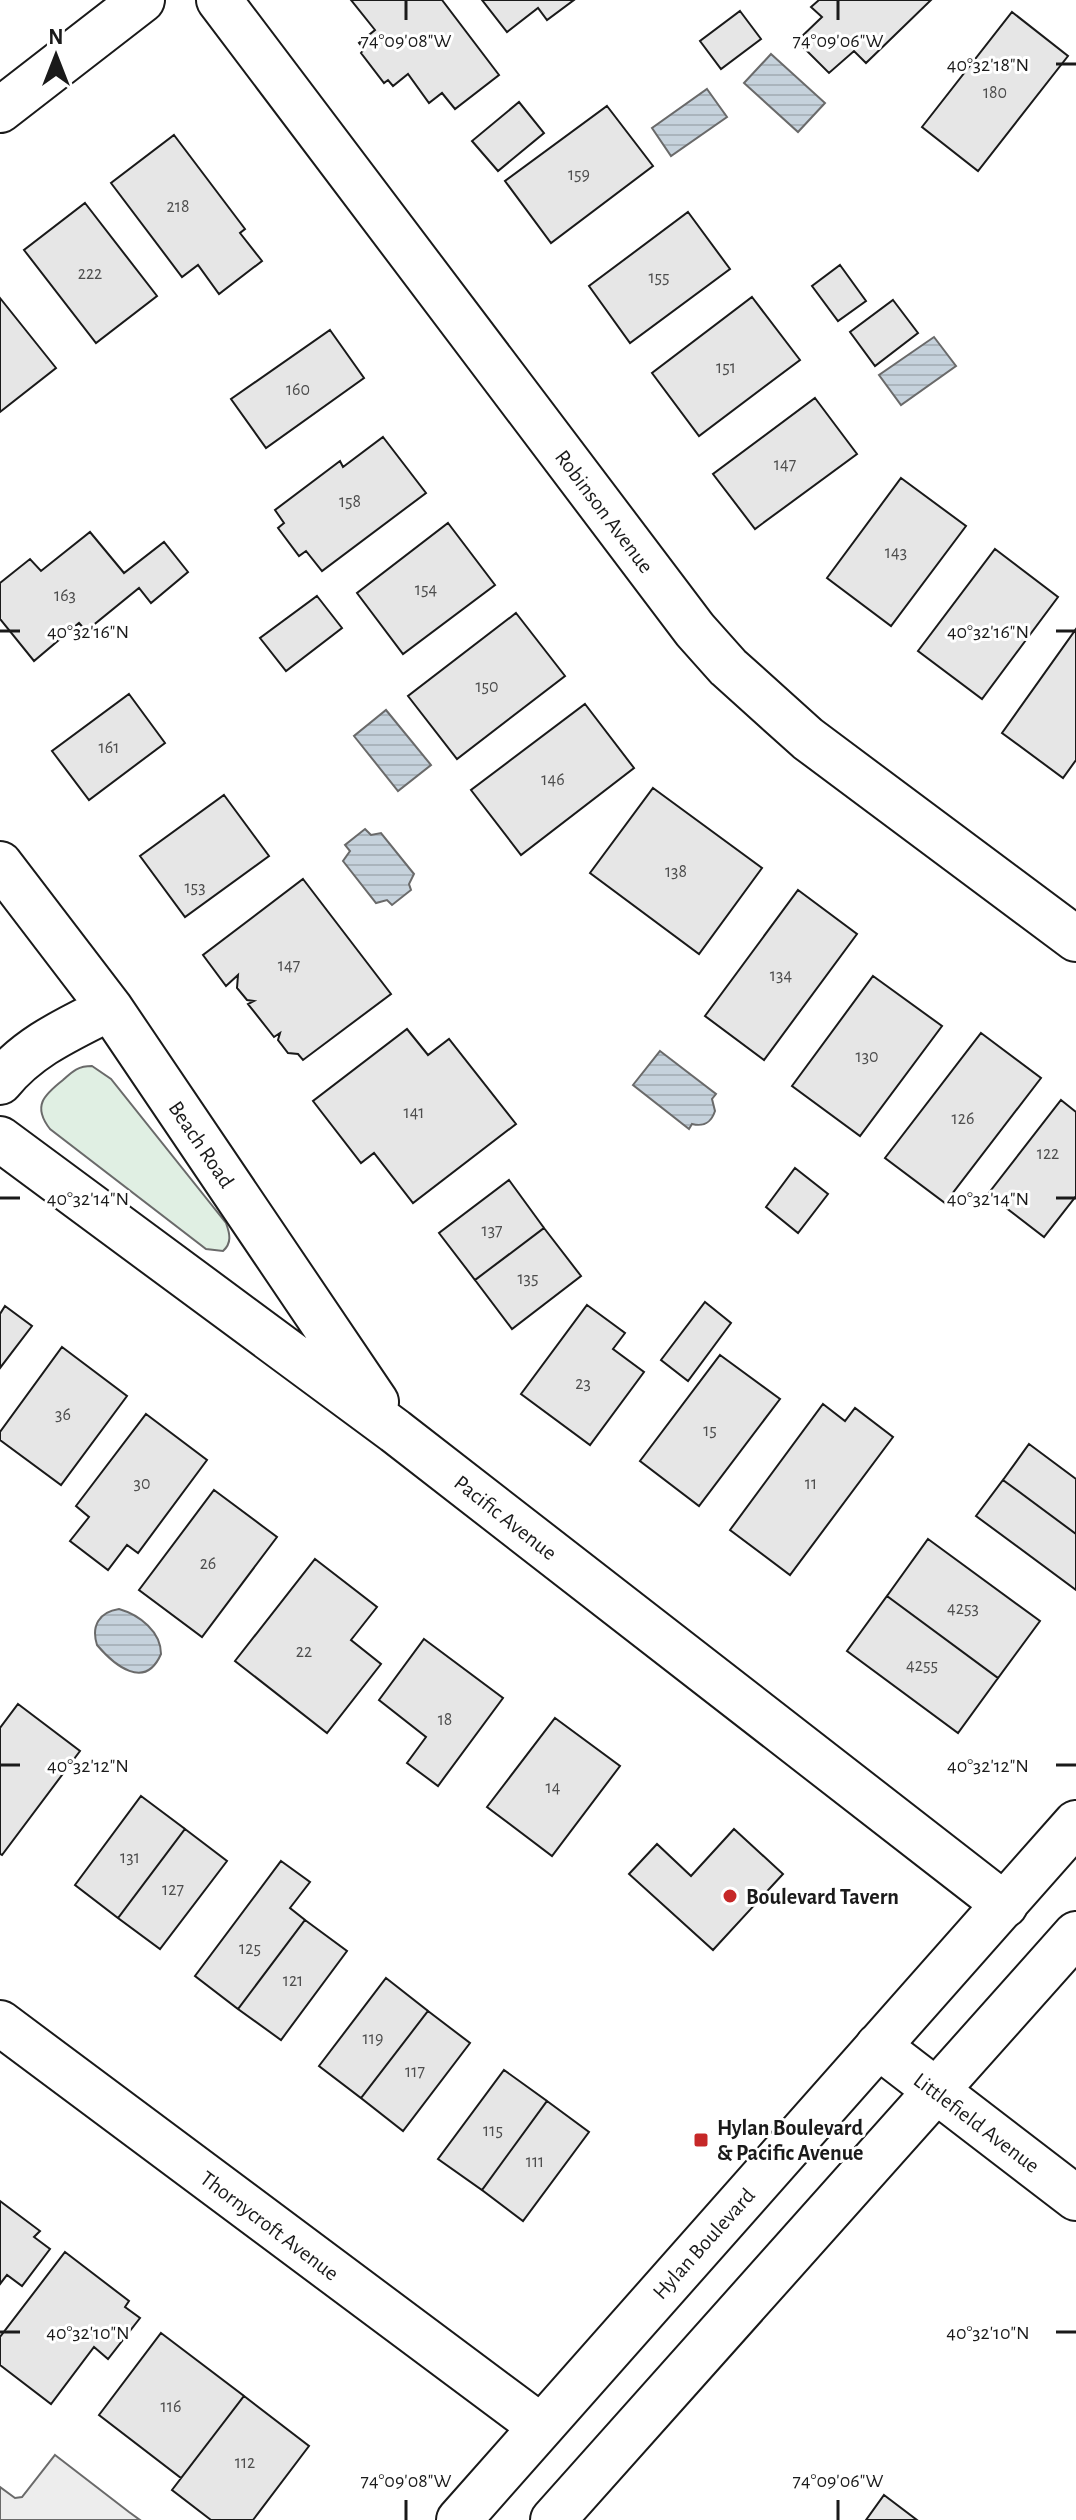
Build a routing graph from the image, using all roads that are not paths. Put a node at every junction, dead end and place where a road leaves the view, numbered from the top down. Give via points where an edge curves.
1 (142, 0) edge
2 (219, 0) edge
3 (0, 110) edge
4 (0, 864) edge
5 (1076, 939) edge
6 (110, 1008) junction
7 (0, 1082) edge
8 (0, 1139) edge
9 (395, 1431) junction
10 (1076, 1823) edge
11 (1005, 1905) junction
12 (1076, 1934) edge
13 (0, 2023) edge
14 (878, 2046) junction
15 (935, 2090) junction
16 (1076, 2198) edge
17 (540, 2426) junction
18 (459, 2520) edge
19 (553, 2520) edge

1 - 3 street
2 - 5 street, Robinson Avenue via 728,667 808,739
4 - 6 street, Beach Road
6 - 7 street via 45,1041
6 - 9 street, Beach Road
8 - 9 street, Pacific Avenue
9 - 11 street, Pacific Avenue
10 - 11 street, Hylan Boulevard
11 - 14 street, Hylan Boulevard
12 - 15 street
13 - 17 street, Thornycroft Avenue
14 - 15 street, Littlefield Avenue
14 - 17 street, Hylan Boulevard
15 - 16 street, Littlefield Avenue
15 - 19 street
17 - 18 street, Hylan Boulevard

